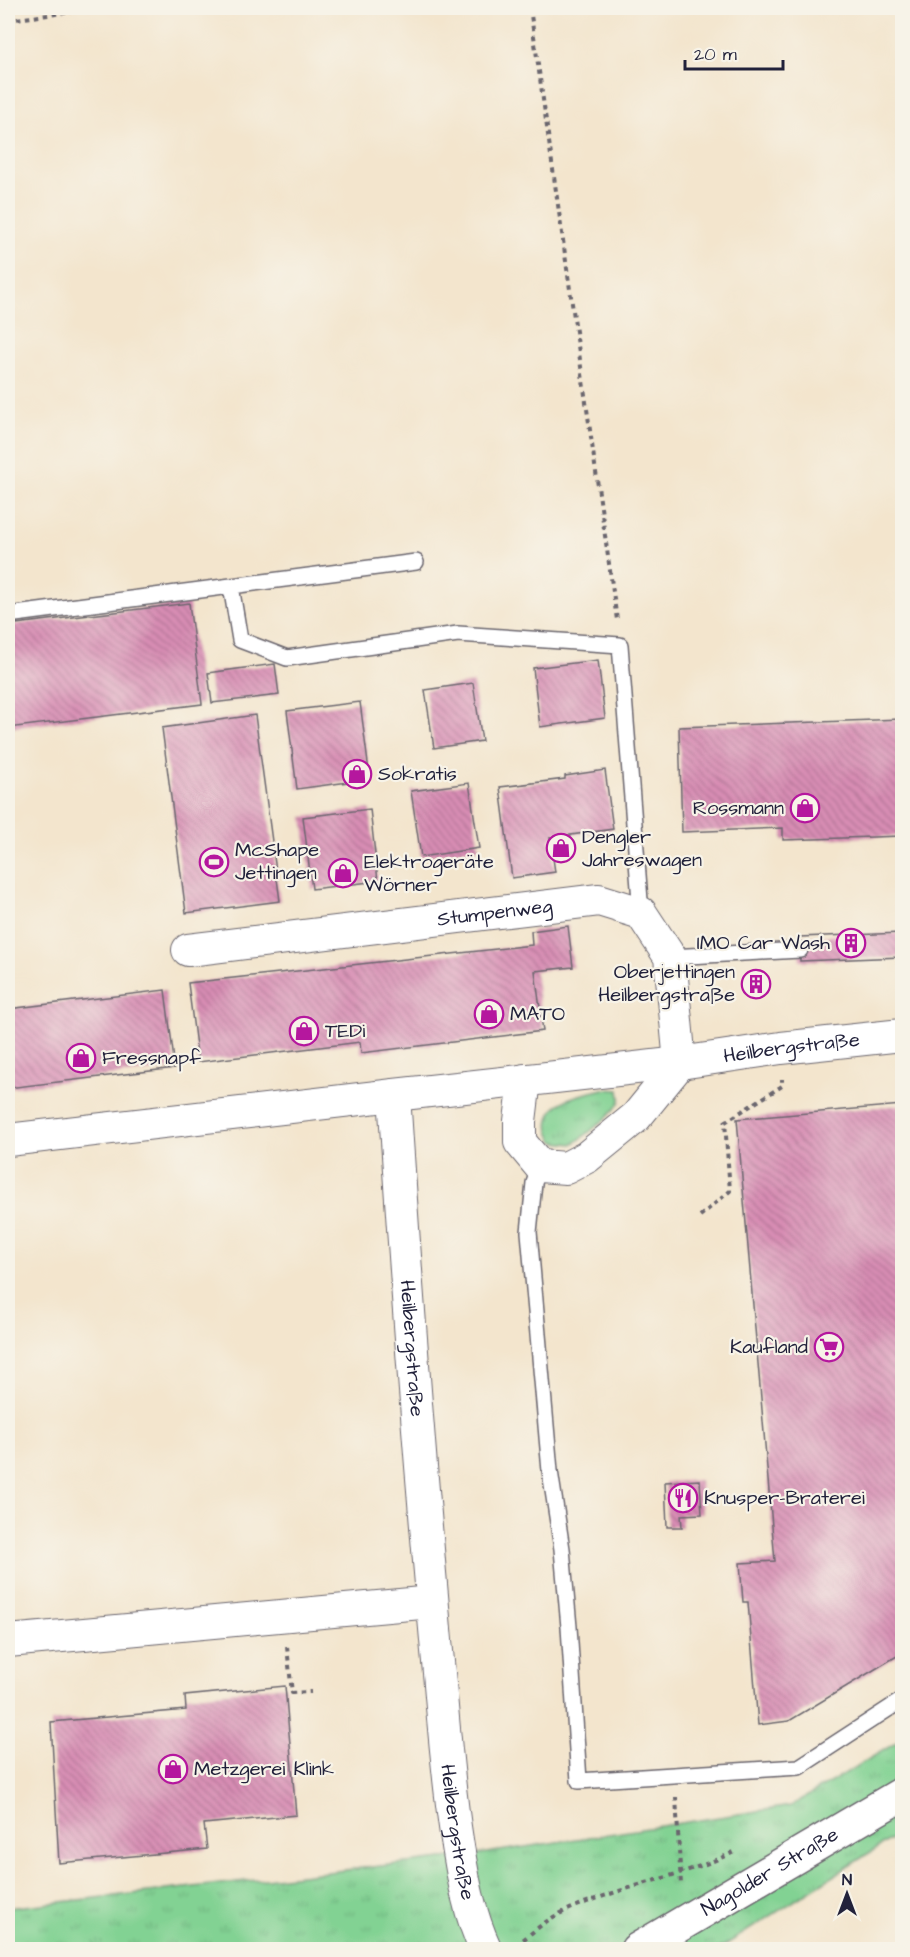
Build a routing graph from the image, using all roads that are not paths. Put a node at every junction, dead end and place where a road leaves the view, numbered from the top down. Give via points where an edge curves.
1 (416, 562) dead end
2 (231, 586) junction
3 (8, 615) edge
4 (641, 913) junction
5 (188, 950) dead end
6 (800, 950) dead end
7 (670, 957) junction
8 (903, 1035) edge
9 (680, 1063) junction
10 (525, 1080) junction
11 (394, 1095) junction
12 (8, 1140) edge
13 (540, 1166) junction
14 (432, 1602) junction
15 (8, 1641) edge
16 (903, 1700) edge
17 (903, 1794) edge
18 (486, 1950) edge
19 (637, 1950) edge

1 - 2 lane
2 - 3 lane
2 - 4 lane via 240,640 287,658 458,634 620,645
4 - 5 street, Stumpenweg via 599,900
4 - 7 street
6 - 7 lane
7 - 9 street
8 - 9 street, Heilbergstraße
9 - 10 street, Heilbergstraße
9 - 13 street via 636,1117 587,1156 566,1168
10 - 11 street, Heilbergstraße
10 - 13 street via 520,1143
11 - 12 street, Heilbergstraße
11 - 14 street, Heilbergstraße
13 - 16 lane via 529,1232 550,1471 562,1549 579,1781 799,1767
14 - 15 street
14 - 18 street, Heilbergstraße via 451,1801 465,1889
17 - 19 street, Nagolder Straße

